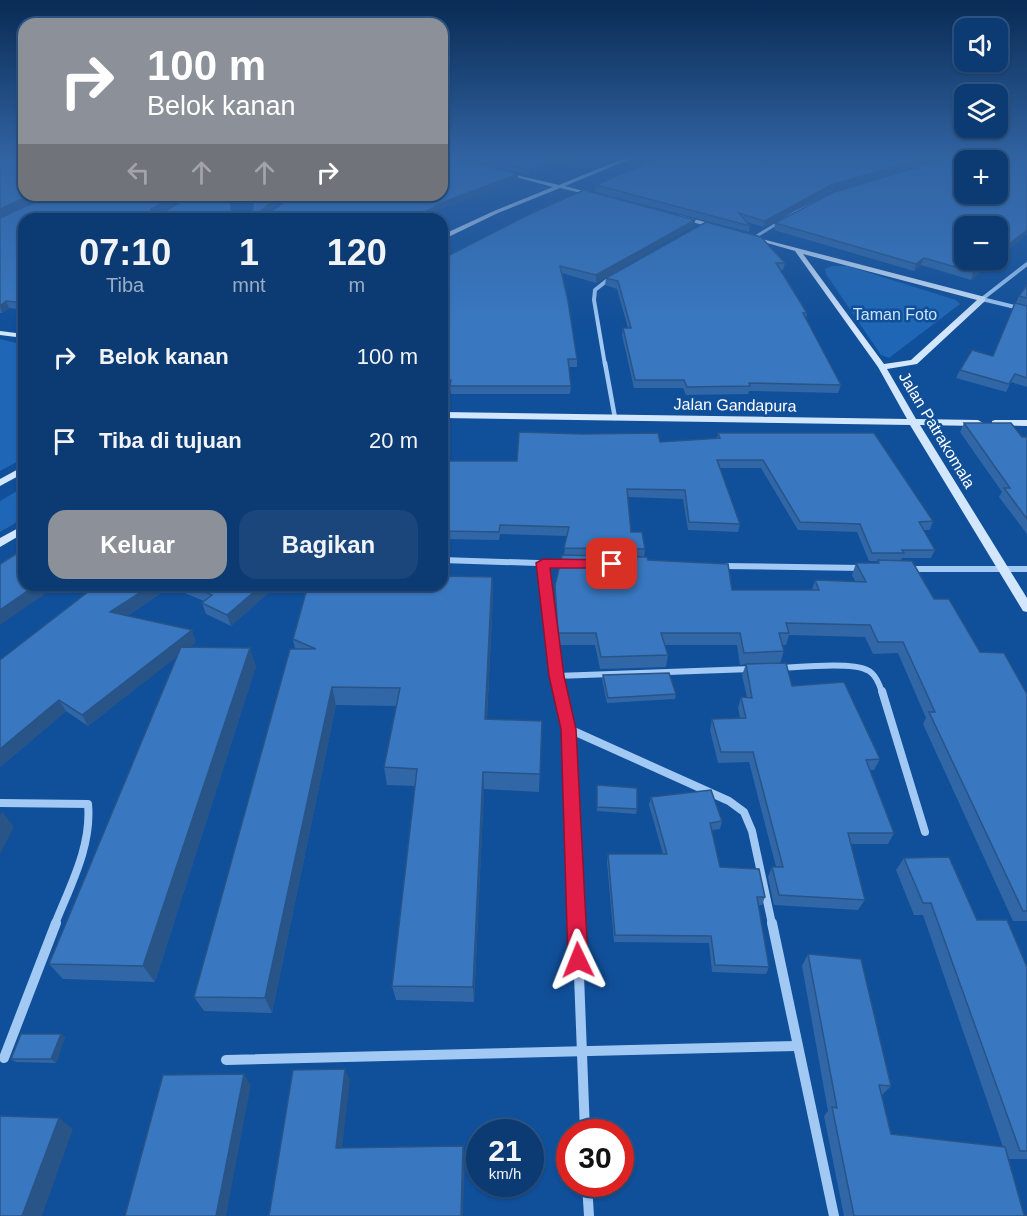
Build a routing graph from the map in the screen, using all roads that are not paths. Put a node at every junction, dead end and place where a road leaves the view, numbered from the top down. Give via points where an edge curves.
1 (490, 215) edge
2 (791, 215) edge
3 (673, 216) edge
4 (726, 229) edge
5 (745, 234) edge
6 (448, 235) edge
7 (755, 237) junction
8 (798, 251) junction
9 (843, 263) junction
10 (1027, 264) edge
11 (814, 272) junction
12 (619, 273) edge
13 (982, 299) junction
14 (1027, 310) edge
15 (0, 333) edge
16 (18, 335) edge
17 (882, 367) junction
18 (448, 415) edge
19 (615, 418) junction
20 (914, 423) junction
21 (1027, 423) edge
22 (18, 473) edge
23 (0, 483) edge
24 (18, 532) edge
25 (0, 543) edge
26 (448, 560) edge
27 (543, 563) junction
28 (579, 564) edge
29 (710, 566) edge
30 (865, 568) edge
31 (901, 568) edge
32 (1002, 569) junction
33 (1027, 569) edge
34 (1027, 608) edge
35 (759, 669) edge
36 (771, 669) edge
37 (556, 676) junction
38 (568, 729) junction
39 (0, 803) edge
40 (925, 832) dead end
41 (797, 1046) junction
42 (582, 1052) junction
43 (4, 1058) dead end
44 (226, 1060) dead end
45 (585, 1119) edge
46 (588, 1197) edge
47 (589, 1216) edge
48 (834, 1216) edge

1 - 6 street
2 - 7 street
3 - 4 street
5 - 7 street
7 - 8 street
8 - 9 street
8 - 11 street, Jalan Patrakomala
9 - 11 street
9 - 13 street
10 - 13 street
11 - 17 street, Jalan Patrakomala
12 - 19 street via 601,283 594,300
13 - 14 street
13 - 17 street via 914,362
15 - 16 street
17 - 20 street, Jalan Patrakomala
18 - 19 street, Jalan Gandapura
19 - 20 street, Jalan Gandapura
20 - 21 street, Jalan Gandapura
20 - 32 street, Jalan Patrakomala
22 - 23 street
24 - 25 street
26 - 27 street
27 - 28 street
27 - 37 street
29 - 30 street
31 - 32 street
32 - 33 street
32 - 34 street, Jalan Patrakomala
35 - 37 street
36 - 40 street via 854,666 869,670 880,685
37 - 38 street
38 - 41 street via 729,801 744,812 752,831
38 - 42 street
39 - 43 street via 88,804 90,825
41 - 42 street
41 - 48 street
42 - 44 street
42 - 45 street
46 - 47 street

